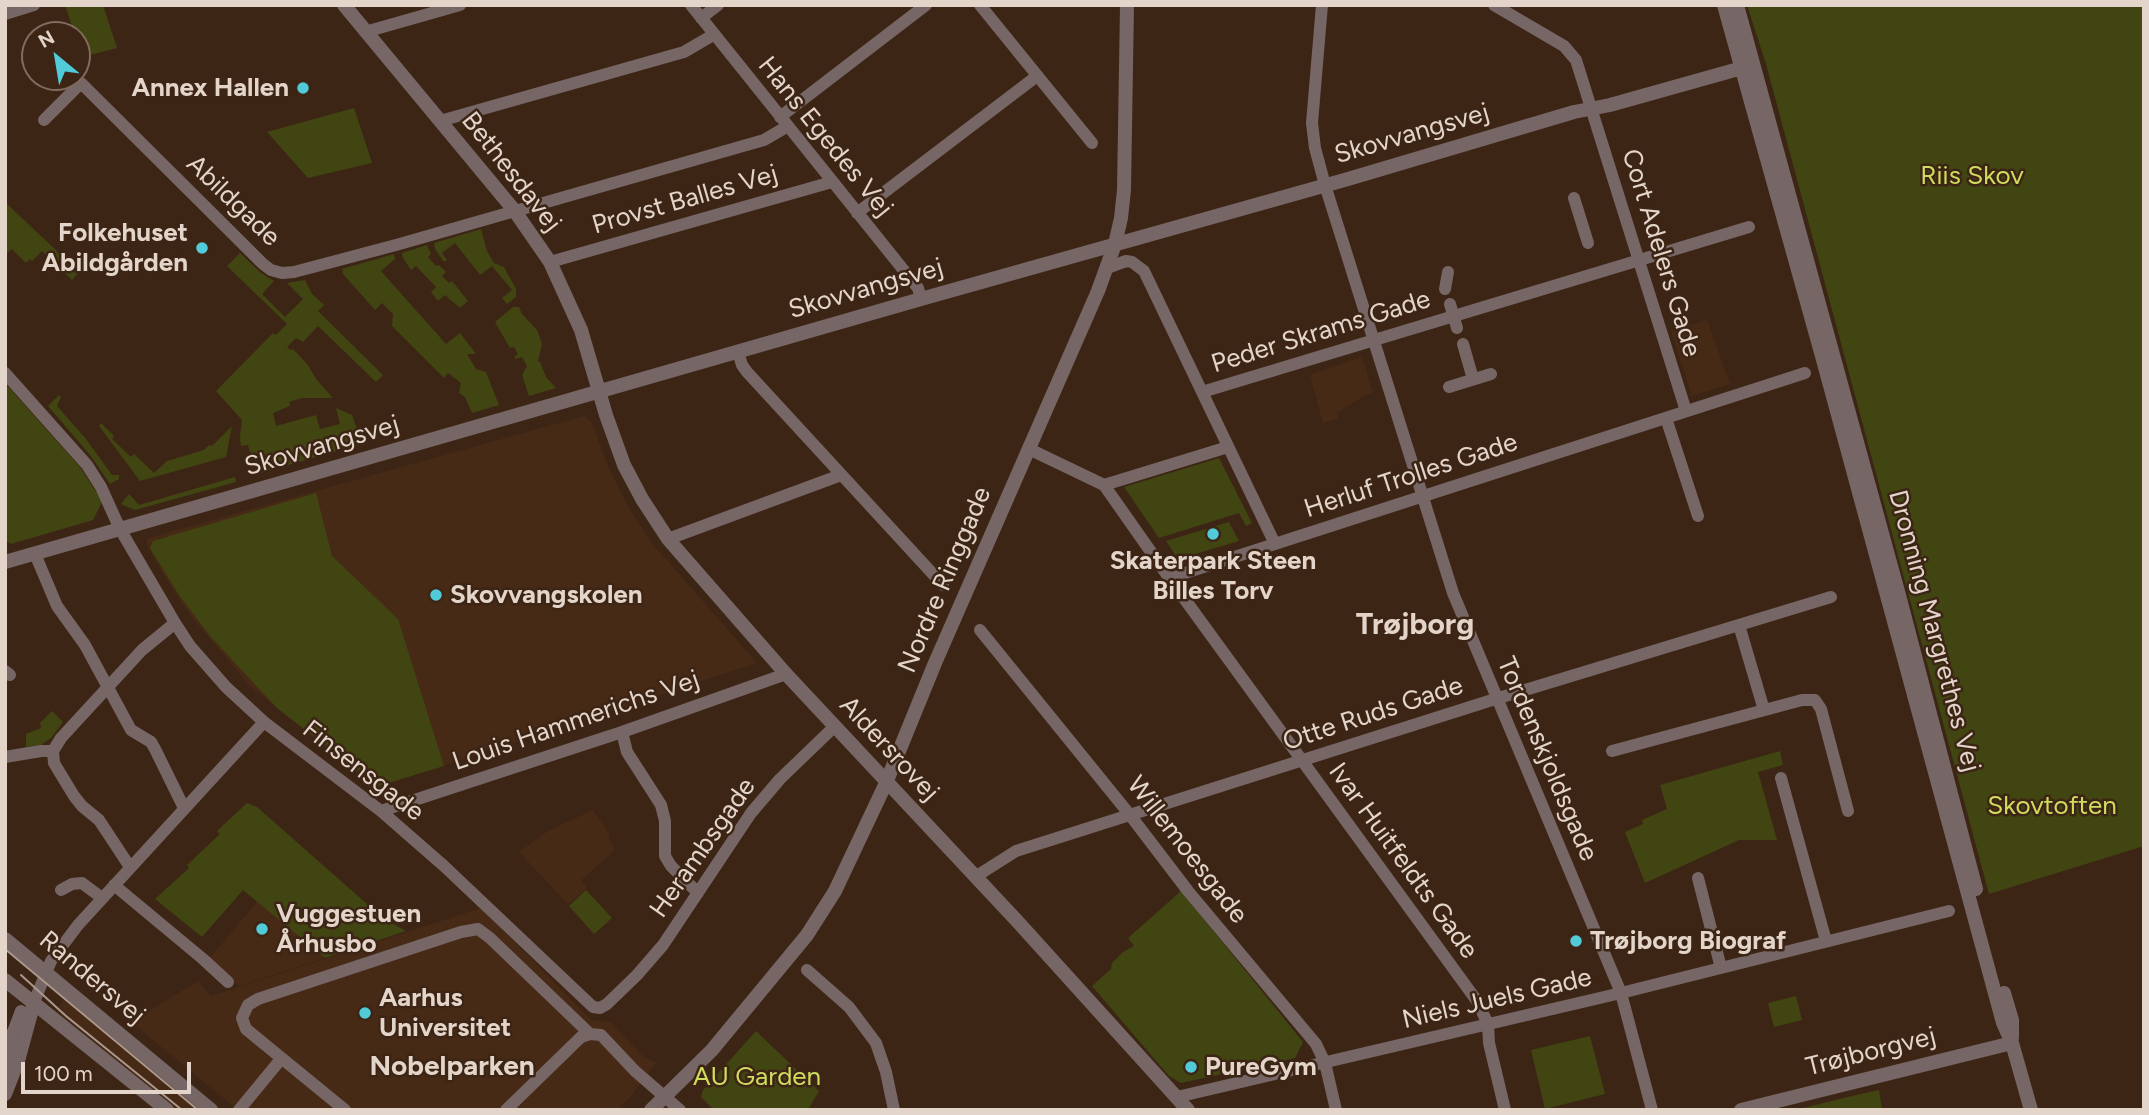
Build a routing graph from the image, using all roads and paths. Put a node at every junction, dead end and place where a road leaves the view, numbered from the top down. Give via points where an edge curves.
1 (34, 5) edge
2 (344, 5) edge
3 (460, 5) edge
4 (691, 5) edge
5 (718, 5) edge
6 (926, 5) edge
7 (980, 5) edge
8 (1127, 5) edge
9 (1322, 5) edge
10 (1494, 5) edge
11 (1724, 5) edge
12 (1737, 5) edge
13 (5, 14) edge
14 (701, 18) junction
15 (365, 32) junction
16 (713, 35) junction
17 (1742, 68) junction
18 (1037, 76) junction
19 (1592, 109) junction
20 (44, 120) dead end
21 (440, 121) junction
22 (784, 122) junction
23 (1092, 143) dead end
24 (832, 182) junction
25 (1325, 185) junction
26 (1574, 198) dead end
27 (514, 210) junction
28 (857, 213) junction
29 (1749, 227) dead end
30 (1588, 243) dead end
31 (1115, 244) junction
32 (1640, 261) junction
33 (550, 262) junction
34 (1107, 268) junction
35 (1448, 272) dead end
36 (1445, 289) dead end
37 (921, 299) junction
38 (1374, 340) junction
39 (1463, 344) dead end
40 (738, 352) junction
41 (5, 373) edge
42 (1805, 373) dead end
43 (1491, 374) dead end
44 (1473, 379) junction
45 (1449, 387) dead end
46 (599, 392) junction
47 (1202, 392) junction
48 (1686, 411) junction
49 (1666, 418) junction
50 (1228, 447) junction
51 (1029, 449) junction
52 (841, 475) junction
53 (1104, 485) junction
54 (1422, 497) junction
55 (1698, 516) dead end
56 (120, 529) junction
57 (668, 539) junction
58 (1275, 544) junction
59 (35, 554) junction
60 (5, 562) edge
61 (1170, 579) junction
62 (943, 585) dead end
63 (1831, 597) dead end
64 (175, 623) junction
65 (1740, 625) junction
66 (980, 630) dead end
67 (786, 674) junction
68 (107, 688) junction
69 (1497, 699) junction
70 (1764, 710) junction
71 (264, 722) junction
72 (834, 727) junction
73 (622, 732) junction
74 (52, 751) junction
75 (1612, 751) dead end
76 (5, 757) edge
77 (1302, 761) junction
78 (1781, 778) dead end
79 (886, 783) junction
80 (184, 808) junction
81 (381, 811) junction
82 (1848, 811) dead end
83 (1130, 815) junction
84 (130, 867) junction
85 (975, 877) junction
86 (1698, 878) dead end
87 (114, 885) junction
88 (61, 890) dead end
89 (698, 893) junction
90 (102, 898) junction
91 (1949, 911) dead end
92 (5, 939) edge
93 (1826, 941) junction
94 (1721, 968) junction
95 (807, 970) dead end
96 (45, 972) junction
97 (5, 980) edge
98 (228, 982) dead end
99 (1621, 992) junction
100 (613, 1000) joint
101 (34, 1002) junction
102 (20, 1011) dead end
103 (1488, 1024) junction
104 (590, 1034) junction
105 (8, 1037) edge
106 (2012, 1043) junction
107 (281, 1059) junction
108 (1325, 1063) junction
109 (5, 1083) edge
110 (5, 1094) edge
111 (665, 1097) junction
112 (1177, 1097) junction
113 (167, 1110) edge
114 (211, 1110) edge
115 (239, 1110) edge
116 (345, 1110) edge
117 (506, 1110) edge
118 (652, 1110) edge
119 (680, 1110) edge
120 (894, 1110) edge
121 (1188, 1110) edge
122 (1336, 1110) edge
123 (1505, 1110) edge
124 (1652, 1110) edge
125 (1741, 1110) edge
126 (2031, 1110) edge

1 - 13 street
2 - 15 street, Bethesdavej
3 - 15 street
4 - 14 street, Hans Egedes Vej
5 - 14 street
6 - 22 street
7 - 18 street
8 - 31 street, Nordre Ringgade via 1124,190
9 - 25 street, Tordenskjoldsgade via 1312,135
10 - 19 street, Cort Adelers Gade via 1572,52
11 - 17 street, Dronning Margrethes Vej
12 - 106 street, Dronning Margrethes Vej via 1968,852 2012,1020
14 - 16 street, Hans Egedes Vej
15 - 21 street, Bethesdavej
16 - 21 street via 684,52
16 - 22 street, Hans Egedes Vej
17 - 19 street, Skovvangsvej
17 - 106 street, Dronning Margrethes Vej
18 - 23 street
18 - 28 street
19 - 25 street, Skovvangsvej
19 - 32 street, Cort Adelers Gade
20 - 27 street, Abildgade via 81,83 263,264 282,273
21 - 27 street, Bethesdavej
22 - 24 street, Hans Egedes Vej
22 - 27 street via 764,139
24 - 28 street, Hans Egedes Vej
24 - 33 street, Provst Balles Vej
25 - 31 street, Skovvangsvej
25 - 38 street, Tordenskjoldsgade
26 - 30 street
27 - 33 street, Bethesdavej
28 - 37 street, Hans Egedes Vej via 918,288
29 - 32 street, Peder Skrams Gade
31 - 34 street, Nordre Ringgade
31 - 37 street, Skovvangsvej
32 - 38 street, Peder Skrams Gade via 1595,267
32 - 48 street, Cort Adelers Gade
33 - 46 street, Bethesdavej via 581,330
34 - 47 street via 1132,262 1144,271
34 - 51 street, Nordre Ringgade
35 - 36 street, Peder Skrams Gade
37 - 40 street, Skovvangsvej
38 - 47 street, Peder Skrams Gade
38 - 54 street, Tordenskjoldsgade
39 - 44 street
40 - 46 street, Skovvangsvej
40 - 52 street via 747,372
41 - 56 street, Finsensgade via 87,465
42 - 48 street, Herluf Trolles Gade
43 - 44 street
44 - 45 street
46 - 56 street, Skovvangsvej
46 - 57 street, Aldersrovej via 624,465
47 - 50 street
48 - 49 street, Herluf Trolles Gade
49 - 54 street, Herluf Trolles Gade
49 - 55 street
50 - 53 street
50 - 58 street
51 - 53 street, Ivar Huitfeldts Gade
51 - 79 street, Nordre Ringgade
52 - 57 street
52 - 62 street
53 - 61 street, Ivar Huitfeldts Gade
54 - 58 street, Herluf Trolles Gade
54 - 69 street, Tordenskjoldsgade via 1453,593
56 - 59 street, Skovvangsvej
56 - 64 street, Finsensgade
57 - 67 street, Aldersrovej
58 - 61 street, Herluf Trolles Gade
59 - 60 street, Skovvangsvej
59 - 68 street via 57,606
61 - 77 street, Ivar Huitfeldts Gade
63 - 65 street, Otte Ruds Gade
64 - 68 street
64 - 71 street, Finsensgade via 226,687
65 - 69 street, Otte Ruds Gade
65 - 70 street
66 - 83 street, Willemoesgade
67 - 72 street, Aldersrovej
67 - 73 street, Louis Hammerichs Vej
68 - 74 street
68 - 80 street via 131,730 155,749
69 - 77 street, Otte Ruds Gade
69 - 99 street, Tordenskjoldsgade
70 - 75 street
70 - 82 street via 1815,700
71 - 80 street
71 - 81 street, Finsensgade
72 - 79 street, Aldersrovej
72 - 89 street, Herambsgade via 751,813
73 - 81 street, Louis Hammerichs Vej
73 - 89 street via 627,752 661,805 665,856
74 - 76 street
74 - 84 street via 74,796 99,820
77 - 83 street, Otte Ruds Gade
77 - 103 street, Ivar Huitfeldts Gade via 1477,1000
78 - 93 street
79 - 85 street, Aldersrovej
79 - 111 street, Nordre Ringgade via 835,891 807,935 712,1050
80 - 84 street
81 - 100 street, Finsensgade via 473,892 589,1005 600,1008
83 - 85 street, Otte Ruds Gade via 1016,851
83 - 108 street, Willemoesgade via 1315,1044
84 - 87 street
85 - 112 street, Aldersrovej
86 - 94 street
87 - 90 street
87 - 98 street
88 - 90 street via 82,883
89 - 100 street, Herambsgade via 663,945
90 - 96 street via 58,949
91 - 93 street, Niels Juels Gade
92 - 96 street, Randersvej
93 - 94 street, Niels Juels Gade
94 - 99 street, Niels Juels Gade
95 - 120 street via 849,1007 876,1043
96 - 101 street
96 - 114 street, Randersvej
97 - 101 street, Randersvej
99 - 103 street, Niels Juels Gade
99 - 124 street, Tordenskjoldsgade
101 - 110 street
101 - 113 street, Randersvej
102 - 105 street
103 - 108 street, Niels Juels Gade
103 - 123 street, Ivar Huitfeldts Gade
104 - 107 street via 484,933 469,929 252,1001 242,1018 246,1029
104 - 111 street via 601,1035
104 - 117 street via 581,1037
105 - 109 street
106 - 125 street, Trøjborgvej
106 - 126 street
107 - 115 street
107 - 116 street
108 - 112 street, Niels Juels Gade
108 - 122 street, Willemoesgade
111 - 118 street, Nordre Ringgade
111 - 119 street
112 - 121 street, Aldersrovej

